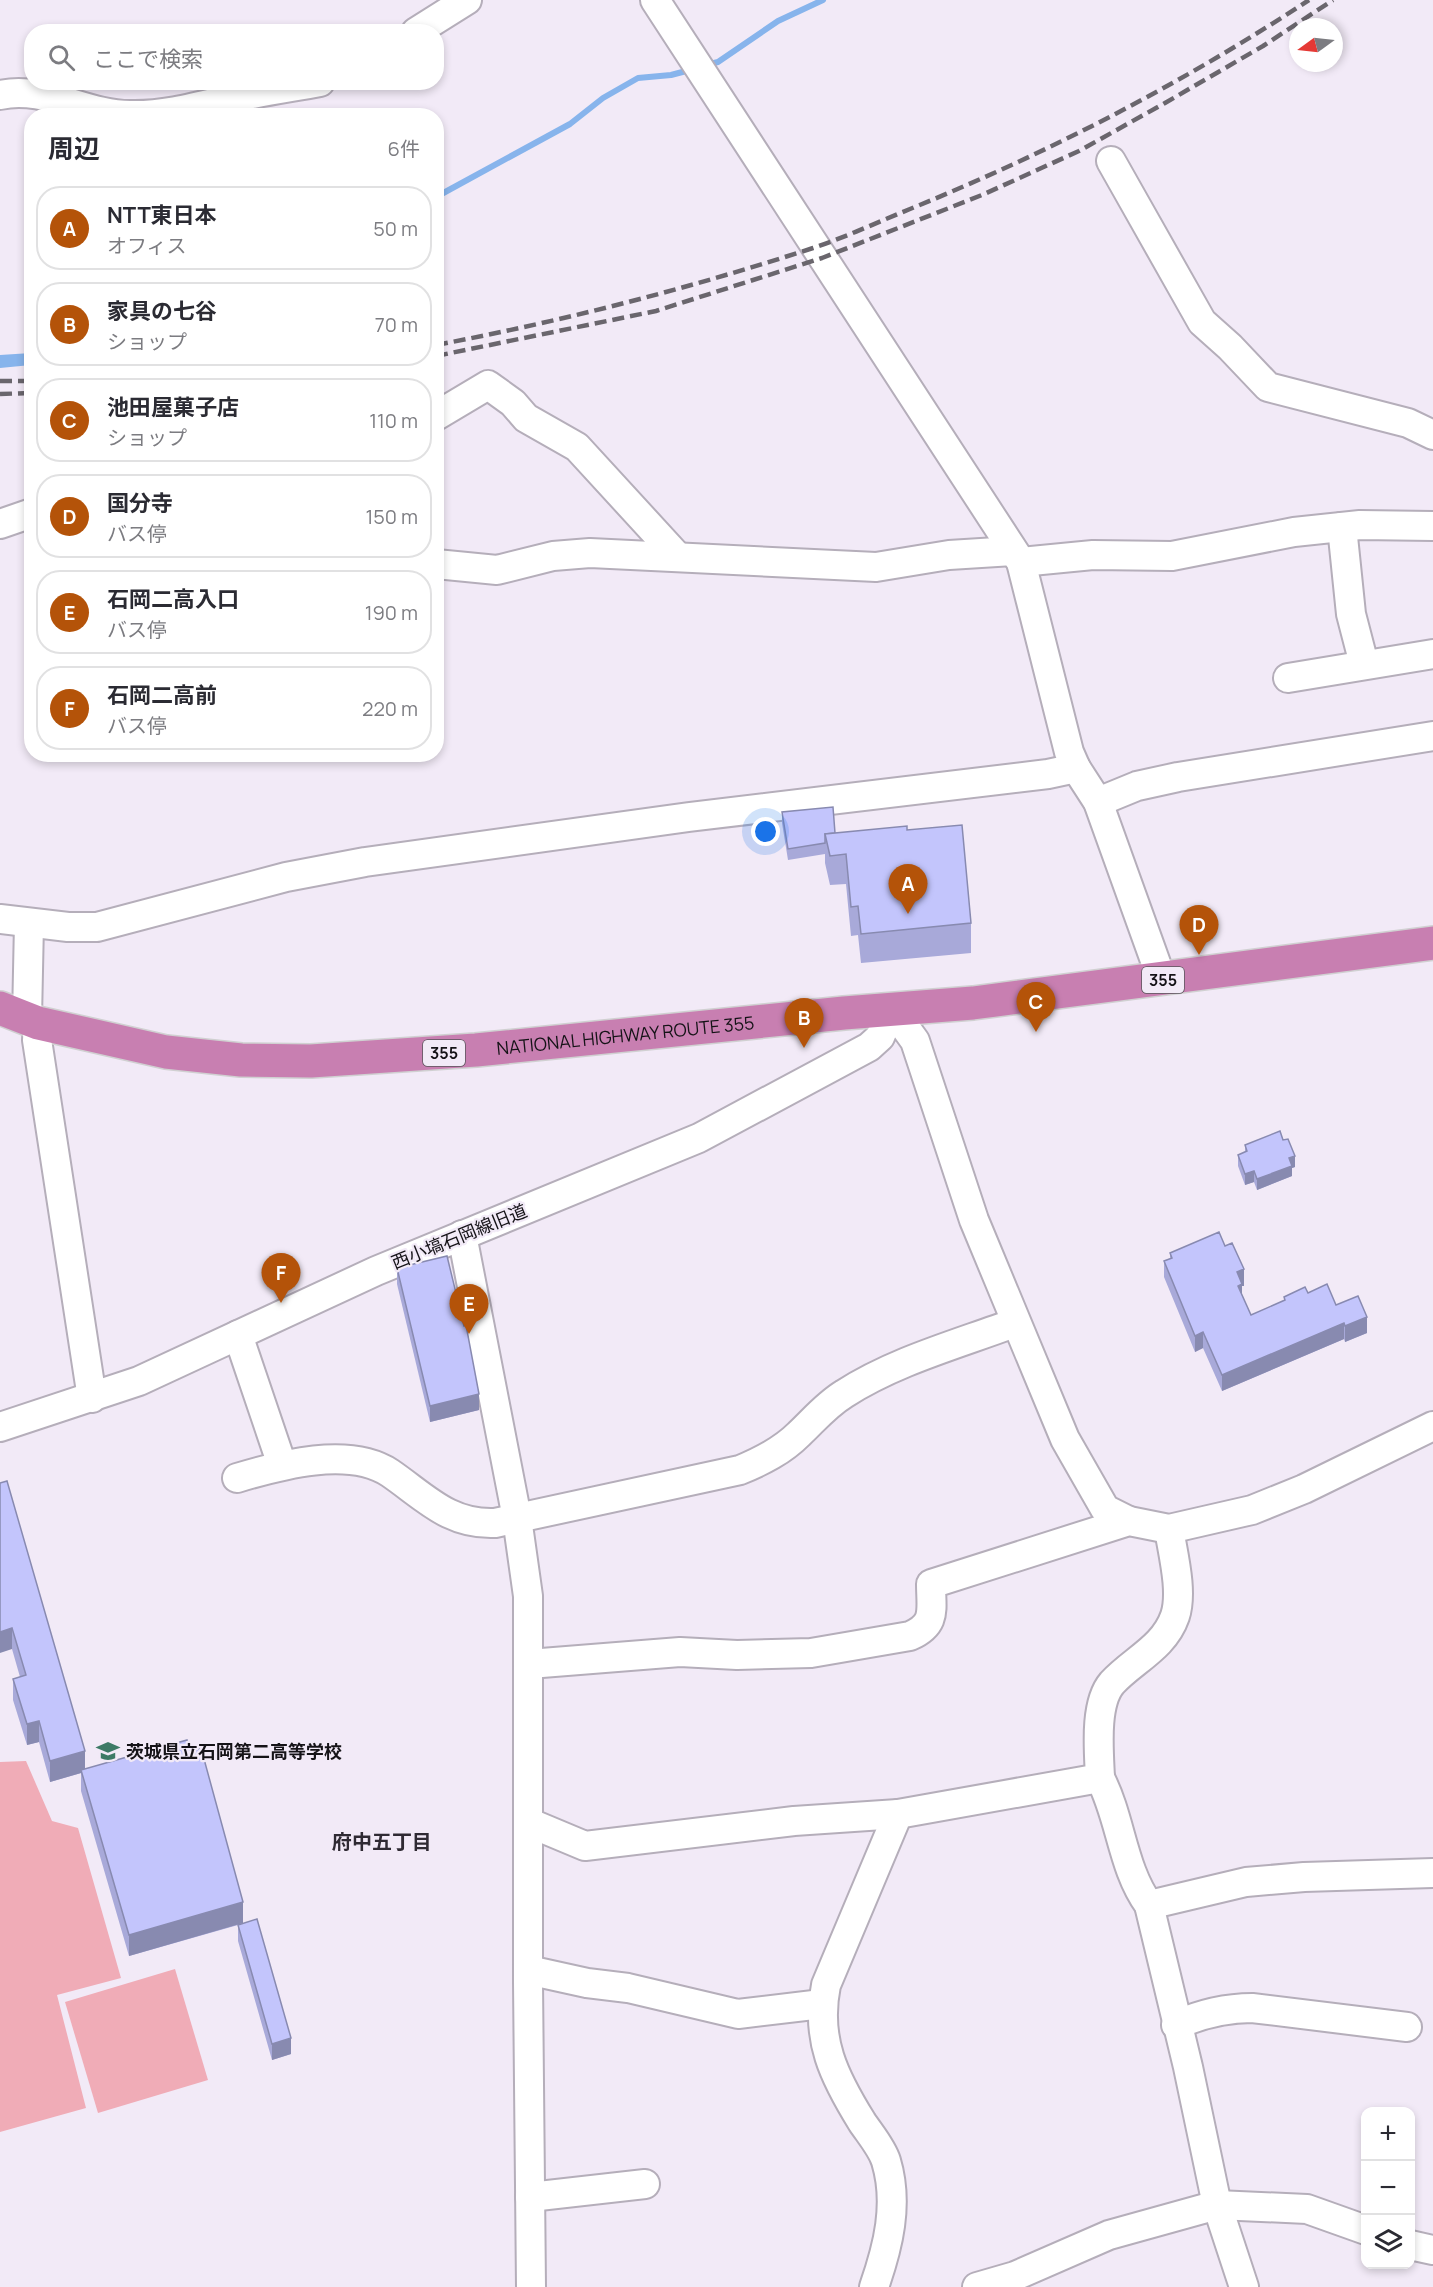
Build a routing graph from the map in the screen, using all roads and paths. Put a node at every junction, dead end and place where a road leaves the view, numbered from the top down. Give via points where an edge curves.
1 (467, 0) edge
2 (655, 0) edge
3 (429, 24) edge
4 (281, 90) edge
5 (0, 95) edge
6 (81, 108) edge
7 (192, 108) edge
8 (1111, 161) dead end
9 (444, 411) edge
10 (1433, 435) edge
11 (24, 516) edge
12 (0, 524) edge
13 (1433, 526) edge
14 (1342, 527) junction
15 (677, 556) junction
16 (1017, 557) junction
17 (444, 565) edge
18 (1433, 654) edge
19 (1364, 664) junction
20 (1288, 678) dead end
21 (1433, 736) edge
22 (1076, 768) junction
23 (1098, 802) junction
24 (0, 919) edge
25 (29, 923) junction
26 (1433, 943) edge
27 (1162, 980) junction
28 (892, 1009) junction
29 (22, 1017) edge
30 (462, 1235) junction
31 (1014, 1323) junction
32 (238, 1335) junction
33 (92, 1398) junction
34 (1433, 1426) edge
35 (0, 1427) edge
36 (282, 1465) junction
37 (237, 1478) dead end
38 (517, 1518) junction
39 (1129, 1521) junction
40 (1169, 1529) junction
41 (530, 1664) junction
42 (1101, 1778) junction
43 (898, 1814) junction
44 (530, 1823) junction
45 (1433, 1873) edge
46 (1149, 1905) junction
47 (528, 1970) junction
48 (822, 2004) junction
49 (1176, 2025) junction
50 (1407, 2027) dead end
51 (645, 2184) dead end
52 (530, 2197) junction
53 (1217, 2205) junction
54 (1361, 2229) edge
55 (1415, 2246) edge
56 (1433, 2250) edge
57 (531, 2287) edge
58 (874, 2287) edge
59 (977, 2287) edge
60 (1244, 2287) edge

1 - 3 street
2 - 16 street
4 - 7 street
5 - 6 street via 42,94
8 - 10 street via 1202,321 1268,387 1367,411
9 - 15 street via 488,385 526,418 577,447
11 - 12 street
13 - 14 street
14 - 16 street via 1294,532 1172,556
14 - 19 street via 1351,614
15 - 16 street via 876,567 949,555
15 - 17 street via 553,556 497,570
16 - 22 street
18 - 19 street
19 - 20 street
21 - 23 street via 1178,777 1137,786
22 - 23 street
22 - 25 street via 365,862 286,877 97,927
23 - 27 street
24 - 25 street
25 - 29 street
26 - 27 highway, NATIONAL HIGHWAY ROUTE 355 / 355
27 - 28 highway, NATIONAL HIGHWAY ROUTE 355 / 355
28 - 29 highway, NATIONAL HIGHWAY ROUTE 355 / 355 via 476,1050 311,1061 241,1060 166,1052
28 - 30 street, 西小塙石岡線旧道 via 880,1036 842,1063 699,1138
28 - 31 street via 915,1041 974,1220
29 - 33 street via 37,1040
30 - 32 street, 西小塙石岡線旧道
30 - 38 street
31 - 38 street via 871,1378 833,1402 769,1457 740,1470
31 - 39 street via 1065,1439 1088,1481 1105,1509
32 - 33 street, 西小塙石岡線旧道 via 139,1381
32 - 36 street
33 - 35 street, 西小塙石岡線旧道
34 - 40 street via 1262,1506
36 - 37 street
36 - 38 street via 333,1461 366,1464 388,1472 444,1514 463,1521 495,1523
38 - 41 street via 528,1596
39 - 40 street
39 - 41 street via 931,1584 931,1617 925,1630 910,1636 811,1653 680,1652
40 - 42 street via 1177,1576 1176,1614 1166,1636 1111,1684 1097,1736
41 - 44 street
42 - 43 street
42 - 46 street via 1135,1882
43 - 44 street via 794,1821 585,1846
43 - 48 street via 826,1985
44 - 47 street
45 - 46 street via 1304,1876 1246,1882
46 - 49 street
47 - 48 street via 738,2014
47 - 52 street
48 - 58 street via 829,2061 885,2158 890,2180 887,2251
49 - 50 street via 1227,2008 1252,2008
49 - 53 street
51 - 52 street
52 - 57 street
53 - 54 street via 1307,2209
53 - 59 street via 1109,2235 1014,2276
53 - 60 street
55 - 56 street

